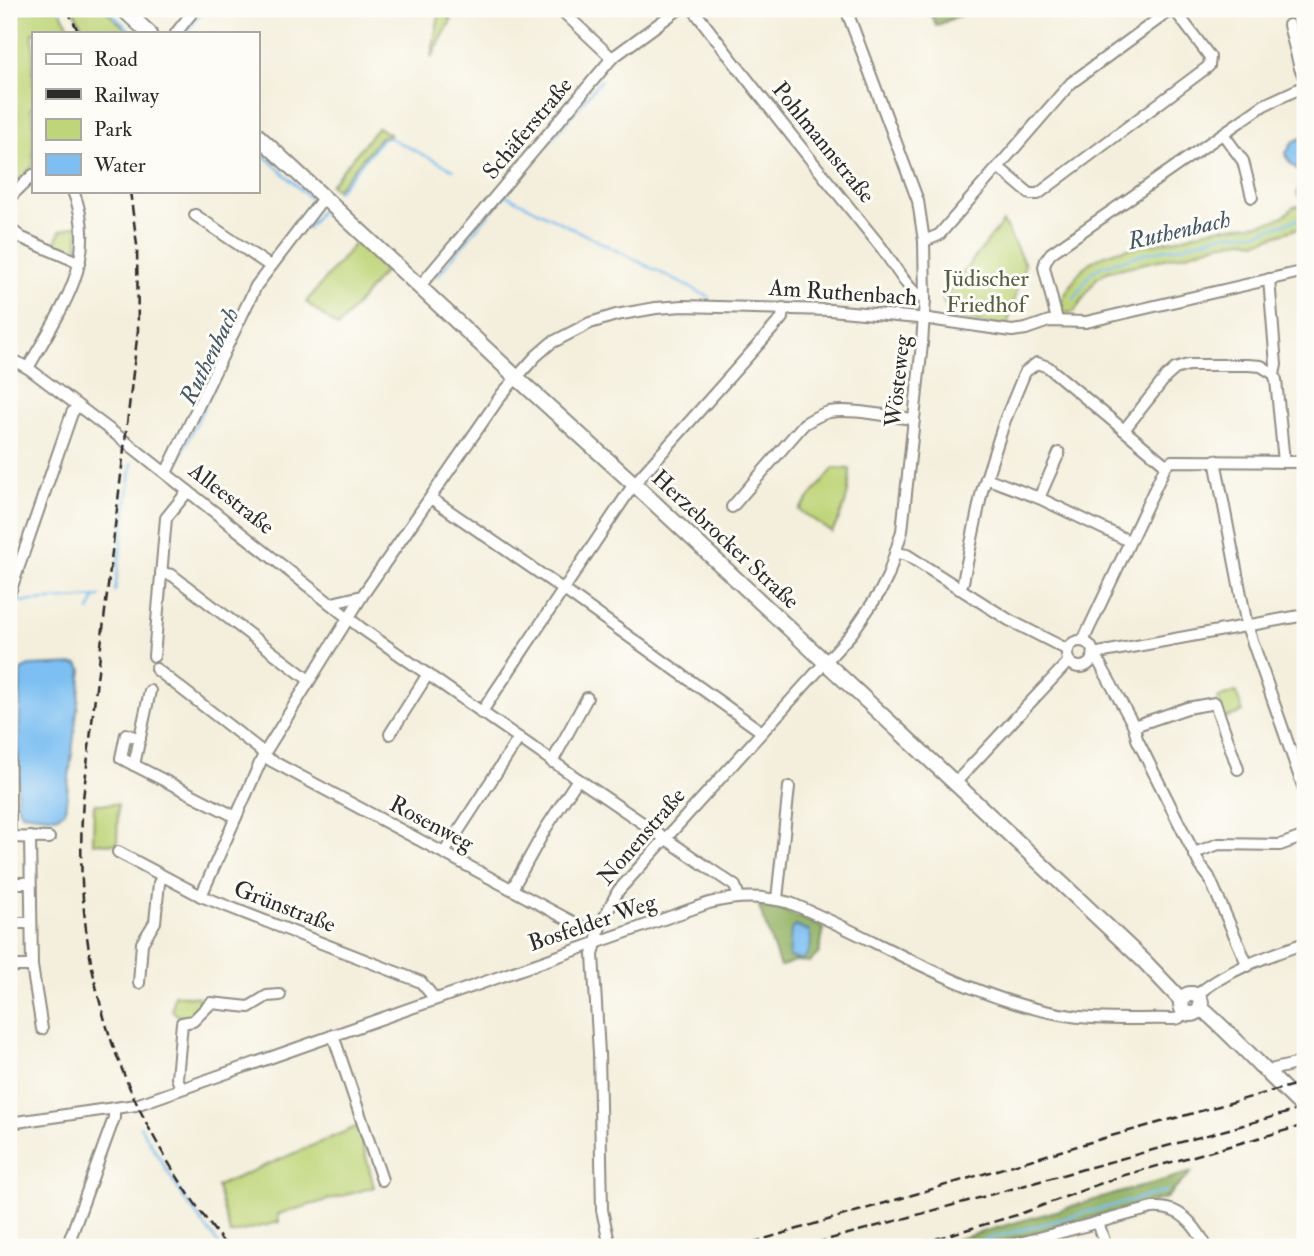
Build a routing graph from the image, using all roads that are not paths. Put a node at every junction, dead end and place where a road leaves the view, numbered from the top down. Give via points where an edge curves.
1 (123, 9) edge
2 (195, 9) edge
3 (560, 9) edge
4 (679, 9) edge
5 (693, 9) edge
6 (846, 9) edge
7 (1173, 9) edge
8 (1289, 25) dead end
9 (148, 32) edge
10 (178, 32) edge
11 (612, 58) junction
12 (1305, 79) edge
13 (1305, 86) edge
14 (1223, 134) junction
15 (259, 137) edge
16 (998, 167) junction
17 (32, 176) edge
18 (73, 192) edge
19 (324, 197) junction
20 (1252, 197) dead end
21 (9, 198) edge
22 (195, 215) dead end
23 (9, 228) edge
24 (924, 241) junction
25 (80, 263) junction
26 (270, 266) junction
27 (1305, 271) edge
28 (1269, 279) junction
29 (419, 287) junction
30 (925, 299) junction
31 (783, 308) junction
32 (925, 318) junction
33 (1057, 320) junction
34 (9, 358) edge
35 (28, 368) junction
36 (1274, 374) junction
37 (516, 377) junction
38 (77, 406) junction
39 (914, 419) junction
40 (1124, 430) junction
41 (1059, 453) dead end
42 (1215, 460) junction
43 (1284, 462) junction
44 (1305, 462) edge
45 (1166, 465) junction
46 (166, 473) junction
47 (986, 478) junction
48 (634, 484) junction
49 (188, 491) junction
50 (1038, 498) junction
51 (432, 499) junction
52 (732, 507) dead end
53 (1129, 541) junction
54 (897, 553) junction
55 (162, 573) junction
56 (959, 589) junction
57 (564, 590) junction
58 (9, 595) edge
59 (362, 596) junction
60 (332, 603) junction
61 (1305, 615) edge
62 (350, 618) junction
63 (1247, 625) junction
64 (1083, 641) junction
65 (154, 656) dead end
66 (1069, 656) junction
67 (1092, 656) junction
68 (825, 663) junction
69 (156, 670) dead end
70 (9, 673) edge
71 (428, 674) junction
72 (309, 680) junction
73 (150, 691) dead end
74 (587, 698) dead end
75 (481, 713) junction
76 (1134, 726) junction
77 (762, 732) junction
78 (390, 734) dead end
79 (519, 738) junction
80 (264, 754) junction
81 (552, 762) junction
82 (1238, 769) dead end
83 (578, 779) junction
84 (955, 783) junction
85 (789, 787) dead end
86 (1305, 792) edge
87 (236, 817) junction
88 (1305, 836) edge
89 (30, 837) junction
90 (9, 838) edge
91 (49, 838) dead end
92 (666, 839) junction
93 (118, 852) dead end
94 (444, 853) junction
95 (1194, 853) junction
96 (162, 877) junction
97 (9, 883) edge
98 (30, 883) junction
99 (512, 889) junction
100 (201, 896) junction
101 (739, 897) junction
102 (777, 899) junction
103 (9, 923) edge
104 (30, 923) junction
105 (582, 927) dead end
106 (596, 943) junction
107 (1305, 943) edge
108 (9, 966) edge
109 (32, 966) junction
110 (1248, 966) junction
111 (139, 983) dead end
112 (280, 995) dead end
113 (436, 999) junction
114 (1191, 1004) junction
115 (43, 1029) dead end
116 (333, 1035) junction
117 (1305, 1062) edge
118 (1266, 1073) junction
119 (181, 1088) junction
120 (1305, 1109) edge
121 (114, 1110) junction
122 (9, 1123) edge
123 (382, 1180) dead end
124 (1098, 1222) junction
125 (1023, 1245) edge
126 (66, 1247) edge
127 (610, 1247) edge
128 (1005, 1247) edge
129 (1106, 1247) edge
130 (1207, 1247) edge

1 - 9 main road
2 - 10 street
3 - 11 street
4 - 11 street, Schäferstraße
5 - 30 street, Pohlmannstraße via 914,292
6 - 24 street, Wösteweg via 918,201
7 - 16 street via 1071,83
7 - 16 street via 1210,57 1209,66 1038,194 1030,194
8 - 12 street
11 - 29 street, Schäferstraße
13 - 14 street
14 - 20 street via 1243,161
14 - 33 street via 1051,253 1044,267
15 - 19 main road, Herzebrocker Straße
16 - 24 street via 939,235
17 - 21 street
18 - 25 street via 82,226
19 - 26 street
19 - 29 main road, Herzebrocker Straße
22 - 26 street
23 - 25 street
24 - 30 street, Wösteweg
25 - 35 street via 63,306
26 - 46 street via 256,286
27 - 28 street, Am Ruthenbach
28 - 33 street, Am Ruthenbach via 1086,322
28 - 36 street
29 - 37 main road, Herzebrocker Straße
30 - 32 street, Wösteweg
31 - 32 street, Am Ruthenbach
31 - 37 street, Am Ruthenbach via 683,306 616,315 551,343
31 - 48 street via 782,318
32 - 33 street, Am Ruthenbach via 1012,331
32 - 39 street, Wösteweg
34 - 35 street, Alleestraße
35 - 38 street, Alleestraße
36 - 40 street via 1248,365 1175,369
36 - 43 street
37 - 48 main road, Herzebrocker Straße
37 - 51 street, Am Ruthenbach
38 - 46 street, Alleestraße
38 - 58 street
39 - 52 street via 842,412 817,416 804,424
39 - 54 street, Wösteweg
40 - 45 street
40 - 47 street via 1048,367 1037,363 1025,372
41 - 50 street
42 - 43 street
42 - 45 street
42 - 63 street
43 - 44 street
45 - 53 street
46 - 49 street, Alleestraße
47 - 50 street
47 - 56 street
48 - 57 street
48 - 68 main road, Herzebrocker Straße
49 - 55 street via 166,518
49 - 60 street, Alleestraße
50 - 53 street
51 - 57 street
51 - 59 street, Am Ruthenbach
53 - 64 street
54 - 56 street
54 - 68 street, Wösteweg via 874,601
55 - 65 street
55 - 72 street via 172,575
56 - 66 street
57 - 75 street
57 - 77 street
59 - 60 street
59 - 62 street, Am Ruthenbach
60 - 62 street, Alleestraße
61 - 63 street
62 - 71 street, Alleestraße
62 - 72 street, Am Ruthenbach
63 - 67 street
63 - 86 street
64 - 66 street via 1076,641
64 - 67 street
66 - 67 street via 1082,667
66 - 84 street
67 - 76 street
68 - 77 street, Nonenstraße
68 - 84 main road, Herzebrocker Straße
69 - 80 street, Rosenweg
70 - 90 street
71 - 75 street, Alleestraße
71 - 78 street
72 - 80 street, Am Ruthenbach
73 - 87 street via 134,765
74 - 81 street
75 - 79 street, Alleestraße
76 - 82 street via 1215,703
76 - 95 street
77 - 92 street, Nonenstraße
79 - 81 street, Alleestraße
79 - 94 street
80 - 87 street, Am Ruthenbach
80 - 94 street, Rosenweg
81 - 83 street, Alleestraße
83 - 92 street, Alleestraße
83 - 99 street
84 - 114 main road, Herzebrocker Straße
85 - 102 street
87 - 100 street, Am Ruthenbach
88 - 95 street via 1280,845 1219,844
89 - 90 street
89 - 91 street
89 - 98 street
92 - 101 street, Alleestraße via 735,886
92 - 106 street, Nonenstraße via 618,891
93 - 96 street, Grünstraße
94 - 99 street, Rosenweg
95 - 110 street
96 - 100 street, Grünstraße
96 - 111 street via 155,922 142,943
97 - 98 street
98 - 104 street
99 - 105 street, Rosenweg
100 - 113 street, Grünstraße via 421,982
101 - 102 street, Bosfelder Weg
101 - 106 street, Bosfelder Weg
102 - 114 street, Bosfelder Weg via 946,977 1024,1006 1082,1017 1174,1019
103 - 104 street
104 - 109 street
106 - 113 street, Bosfelder Weg
106 - 127 street, Nonenstraße via 602,1210
107 - 110 street
108 - 109 street
109 - 115 street
110 - 114 street via 1210,984
112 - 119 street via 267,996 249,1007 211,1003 193,1021 182,1023 177,1078
113 - 116 street, Bosfelder Weg
114 - 118 main road, Herzebrocker Straße
116 - 119 street, Bosfelder Weg
116 - 123 street
117 - 118 street
118 - 120 main road, Herzebrocker Straße
119 - 121 street, Bosfelder Weg
121 - 122 street, Bosfelder Weg
121 - 126 street
124 - 125 street
124 - 129 street
124 - 130 street via 1164,1207 1187,1218
125 - 128 street

